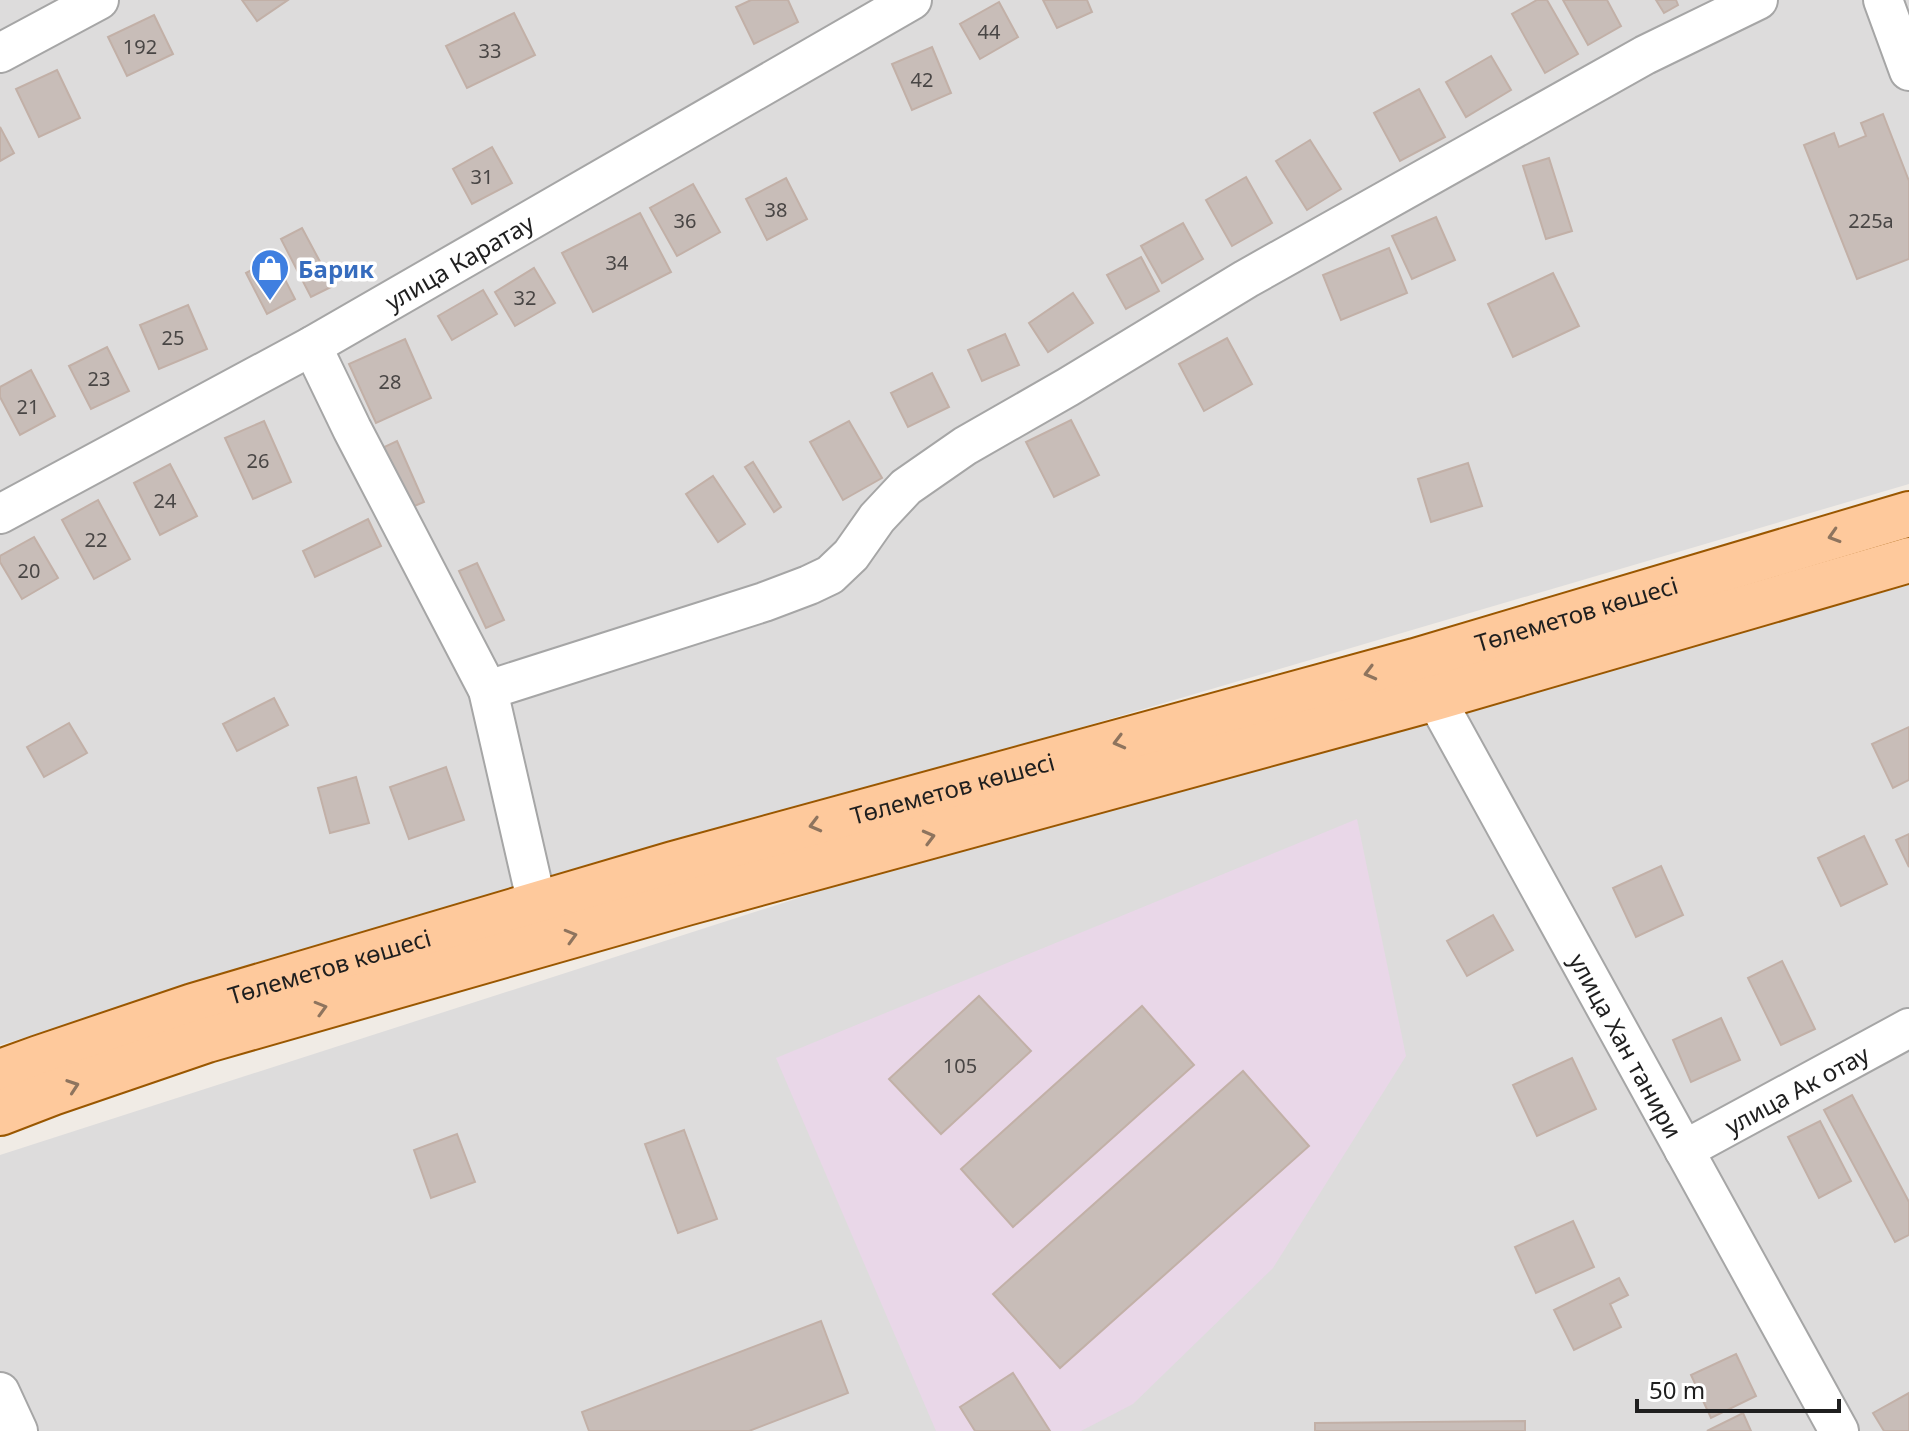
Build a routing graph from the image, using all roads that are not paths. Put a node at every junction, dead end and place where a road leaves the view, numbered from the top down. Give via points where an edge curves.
1 (99, 0) edge
2 (912, 0) edge
3 (1758, 0) edge
4 (1883, 0) edge
5 (0, 53) edge
6 (1909, 71) edge
7 (312, 346) junction
8 (0, 514) edge
9 (1909, 514) edge
10 (1909, 560) edge
11 (1425, 679) junction
12 (488, 690) junction
13 (537, 904) junction
14 (1909, 1028) edge
15 (0, 1072) edge
16 (0, 1113) edge
17 (1684, 1150) junction
18 (0, 1392) edge
19 (18, 1431) edge
20 (1839, 1431) edge

1 - 5 street
2 - 7 street, улица Каратау
3 - 12 street via 1645,55 1246,279 965,446 906,487 830,575 764,602
4 - 6 street
7 - 8 street, улица Каратау
7 - 12 street
9 -> 11 main road, Төлеметов көшесі
10 - 11 main road, Төлеметов көшесі
11 -> 13 main road, Төлеметов көшесі via 688,859
16 -> 11 main road, Төлеметов көшесі via 222,1036 686,903
11 - 17 street, улица Хан танири
12 - 13 street
13 - 15 main road, Төлеметов көшесі via 193,1006
14 - 17 street, улица Ак отау
17 - 20 street, улица Хан танири
18 - 19 street

